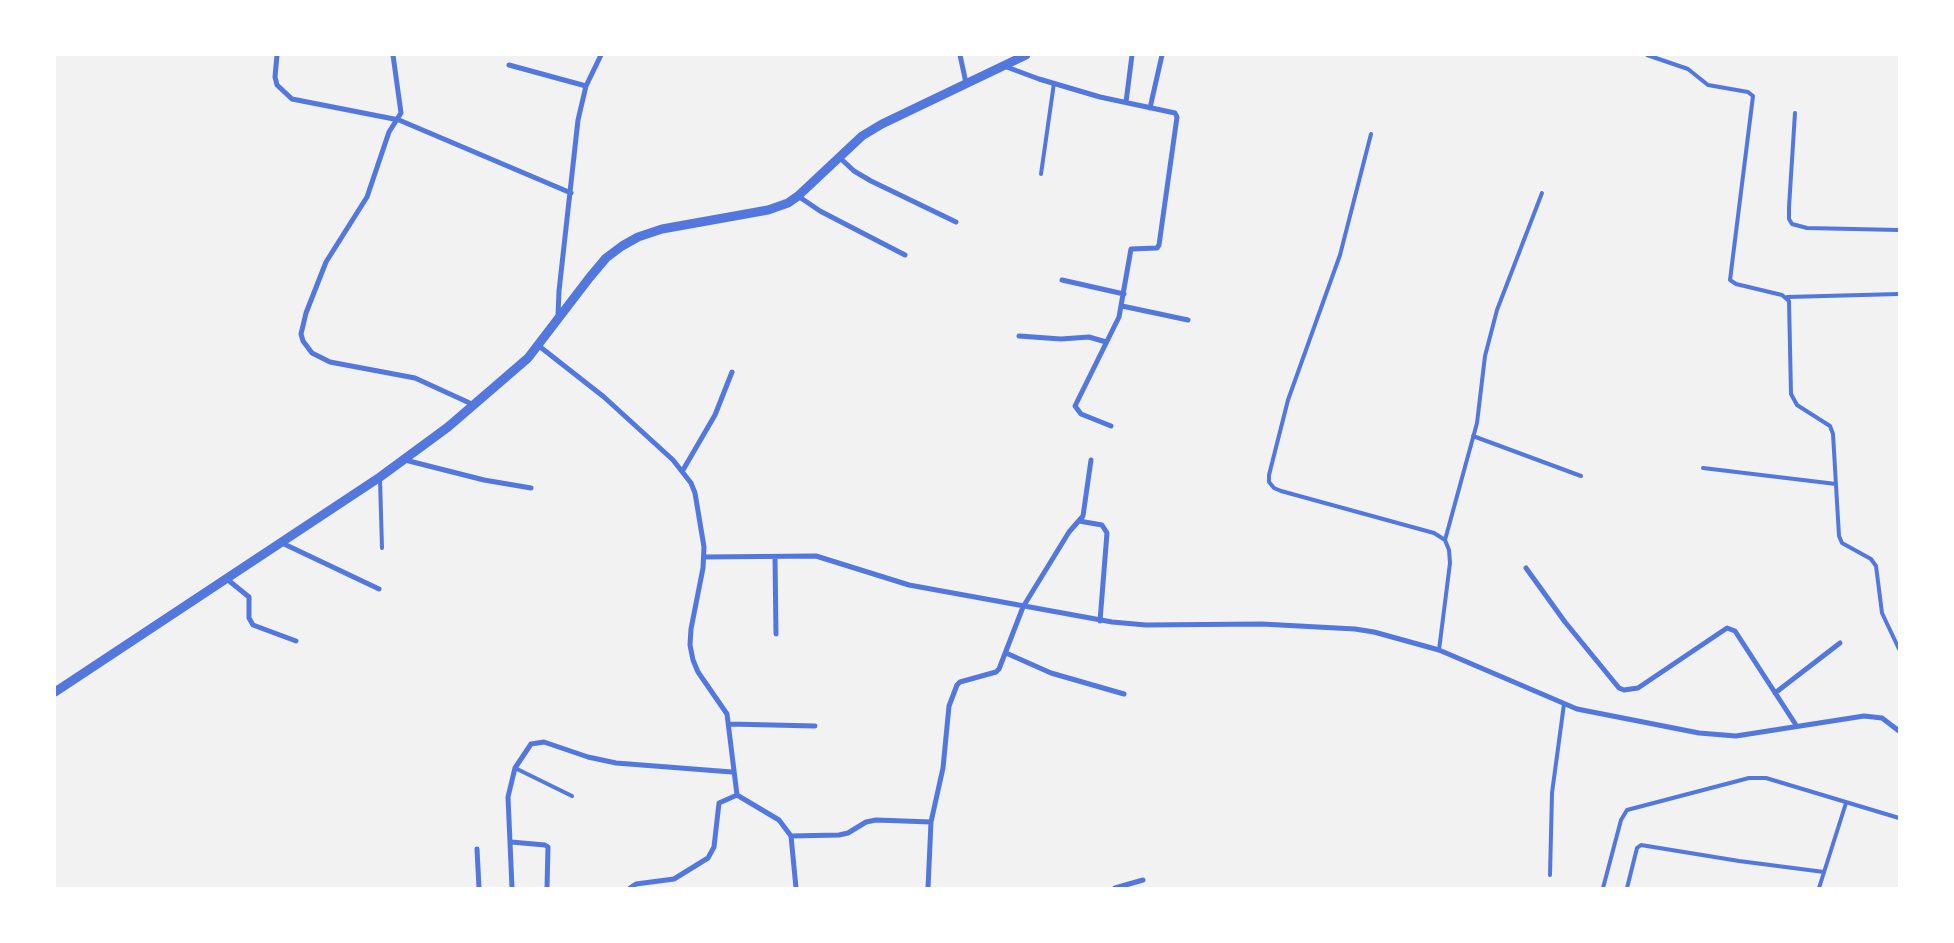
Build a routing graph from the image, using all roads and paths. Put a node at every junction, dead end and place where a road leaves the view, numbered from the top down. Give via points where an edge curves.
1 (276, 55) edge
2 (393, 55) edge
3 (601, 55) edge
4 (960, 55) edge
5 (1026, 55) edge
6 (1132, 55) edge
7 (1162, 55) edge
8 (1647, 55) edge
9 (509, 65) dead end
10 (1004, 66) junction
11 (1054, 83) junction
12 (966, 84) junction
13 (586, 86) junction
14 (1126, 102) junction
15 (1150, 108) junction
16 (1795, 113) dead end
17 (399, 120) junction
18 (1371, 134) dead end
19 (840, 157) junction
20 (1041, 174) dead end
21 (571, 193) junction
22 (1542, 193) dead end
23 (798, 196) junction
24 (956, 222) dead end
25 (1899, 230) edge
26 (905, 254) dead end
27 (1062, 280) dead end
28 (1124, 294) junction
29 (1899, 294) edge
30 (1787, 297) junction
31 (1122, 306) junction
32 (558, 319) junction
33 (1188, 320) dead end
34 (1018, 336) dead end
35 (1106, 342) junction
36 (539, 346) junction
37 (732, 372) dead end
38 (474, 405) junction
39 (1111, 426) dead end
40 (1474, 436) junction
41 (405, 460) junction
42 (1091, 460) dead end
43 (1703, 468) dead end
44 (684, 470) junction
45 (1581, 476) dead end
46 (380, 477) junction
47 (1836, 484) junction
48 (531, 488) dead end
49 (1079, 521) junction
50 (1445, 540) junction
51 (282, 543) junction
52 (382, 548) dead end
53 (704, 556) junction
54 (774, 557) junction
55 (1526, 568) dead end
56 (228, 580) junction
57 (379, 590) dead end
58 (1023, 607) junction
59 (1100, 621) junction
60 (776, 634) dead end
61 (296, 641) dead end
62 (1840, 643) dead end
63 (1899, 649) edge
64 (1439, 650) junction
65 (1006, 653) junction
66 (55, 692) edge
67 (1775, 693) junction
68 (1124, 694) dead end
69 (1564, 704) junction
70 (730, 724) junction
71 (1796, 725) junction
72 (815, 726) dead end
73 (1899, 731) edge
74 (515, 768) junction
75 (732, 772) junction
76 (737, 795) junction
77 (572, 796) dead end
78 (1846, 803) junction
79 (1899, 818) edge
80 (931, 822) junction
81 (791, 836) junction
82 (511, 842) junction
83 (477, 849) dead end
84 (1824, 872) junction
85 (1550, 876) dead end
86 (1143, 880) dead end
87 (479, 888) edge
88 (512, 888) edge
89 (547, 888) edge
90 (630, 888) edge
91 (796, 888) edge
92 (928, 888) edge
93 (1115, 888) edge
94 (1603, 888) edge
95 (1627, 888) edge
96 (1819, 888) edge

1 - 17 street via 277,85 292,99
2 - 17 street via 401,108
3 - 13 street
4 - 12 street
5 - 10 street
6 - 14 street
7 - 15 street
8 - 30 lane via 1688,69 1714,87 1751,94 1753,100 1730,280
9 - 13 street
10 - 11 street
10 - 12 street
11 - 14 street
11 - 20 lane
12 - 19 street via 882,124 862,136
13 - 21 street via 578,120
14 - 15 street
15 - 28 street via 1175,113 1176,122 1159,245 1157,248 1131,249
16 - 25 lane via 1789,207 1792,224 1807,228
17 - 21 street
17 - 38 street via 390,132 367,196 326,262 301,334 312,353 330,362 416,378
18 - 50 lane via 1340,255 1288,400 1269,482 1280,492 1434,533
19 - 23 street
19 - 24 street via 871,181
21 - 32 street
22 - 40 lane via 1497,310 1485,356
23 - 26 street via 820,211
23 - 32 street via 768,210 662,229 638,237 606,258
27 - 28 street
28 - 31 street
29 - 30 lane
30 - 47 lane via 1792,394 1798,405 1830,426
31 - 33 street
31 - 35 street
32 - 36 street
34 - 35 street via 1089,337
35 - 39 street via 1075,406 1081,414
36 - 38 street
36 - 44 street via 604,397
37 - 44 street via 715,415
38 - 41 street
40 - 45 lane
40 - 50 lane
41 - 46 street
41 - 48 street
42 - 49 street via 1084,516
43 - 47 lane
44 - 53 street via 695,493
46 - 51 street
46 - 52 lane
47 - 63 lane via 1839,536 1842,543 1871,559 1876,566 1882,613
49 - 58 street
49 - 59 street via 1102,525 1107,533
50 - 64 lane via 1450,563
51 - 56 street
51 - 57 street
53 - 54 street
53 - 70 street via 690,645 698,672 722,706
54 - 58 street via 827,558 902,583
54 - 60 street
55 - 67 street via 1618,688 1638,688 1728,628 1735,631
56 - 61 street via 249,596 249,618 253,625
56 - 66 street
58 - 59 street
58 - 65 street
59 - 64 street via 1146,625 1262,624 1355,629
62 - 67 street
64 - 69 street
65 - 68 street via 1050,673
65 - 80 street via 996,672 957,684 950,706 943,768
67 - 71 street
69 - 71 street via 1608,716 1719,736
69 - 85 lane via 1552,793
70 - 72 street
70 - 75 street
71 - 73 street via 1874,716
74 - 75 street via 526,748 536,742 616,763
74 - 77 lane
74 - 82 street via 508,797
75 - 76 street
76 - 81 street via 779,820
76 - 90 street via 719,803 714,847 708,858 674,879 636,884
78 - 79 lane
78 - 84 lane
78 - 94 lane via 1760,777 1633,807 1621,820
80 - 81 street via 876,820 839,835
80 - 92 street
81 - 91 street
82 - 88 street
82 - 89 street via 545,844 548,847
83 - 87 street
84 - 95 lane via 1641,845 1637,848
84 - 96 lane
86 - 93 street

